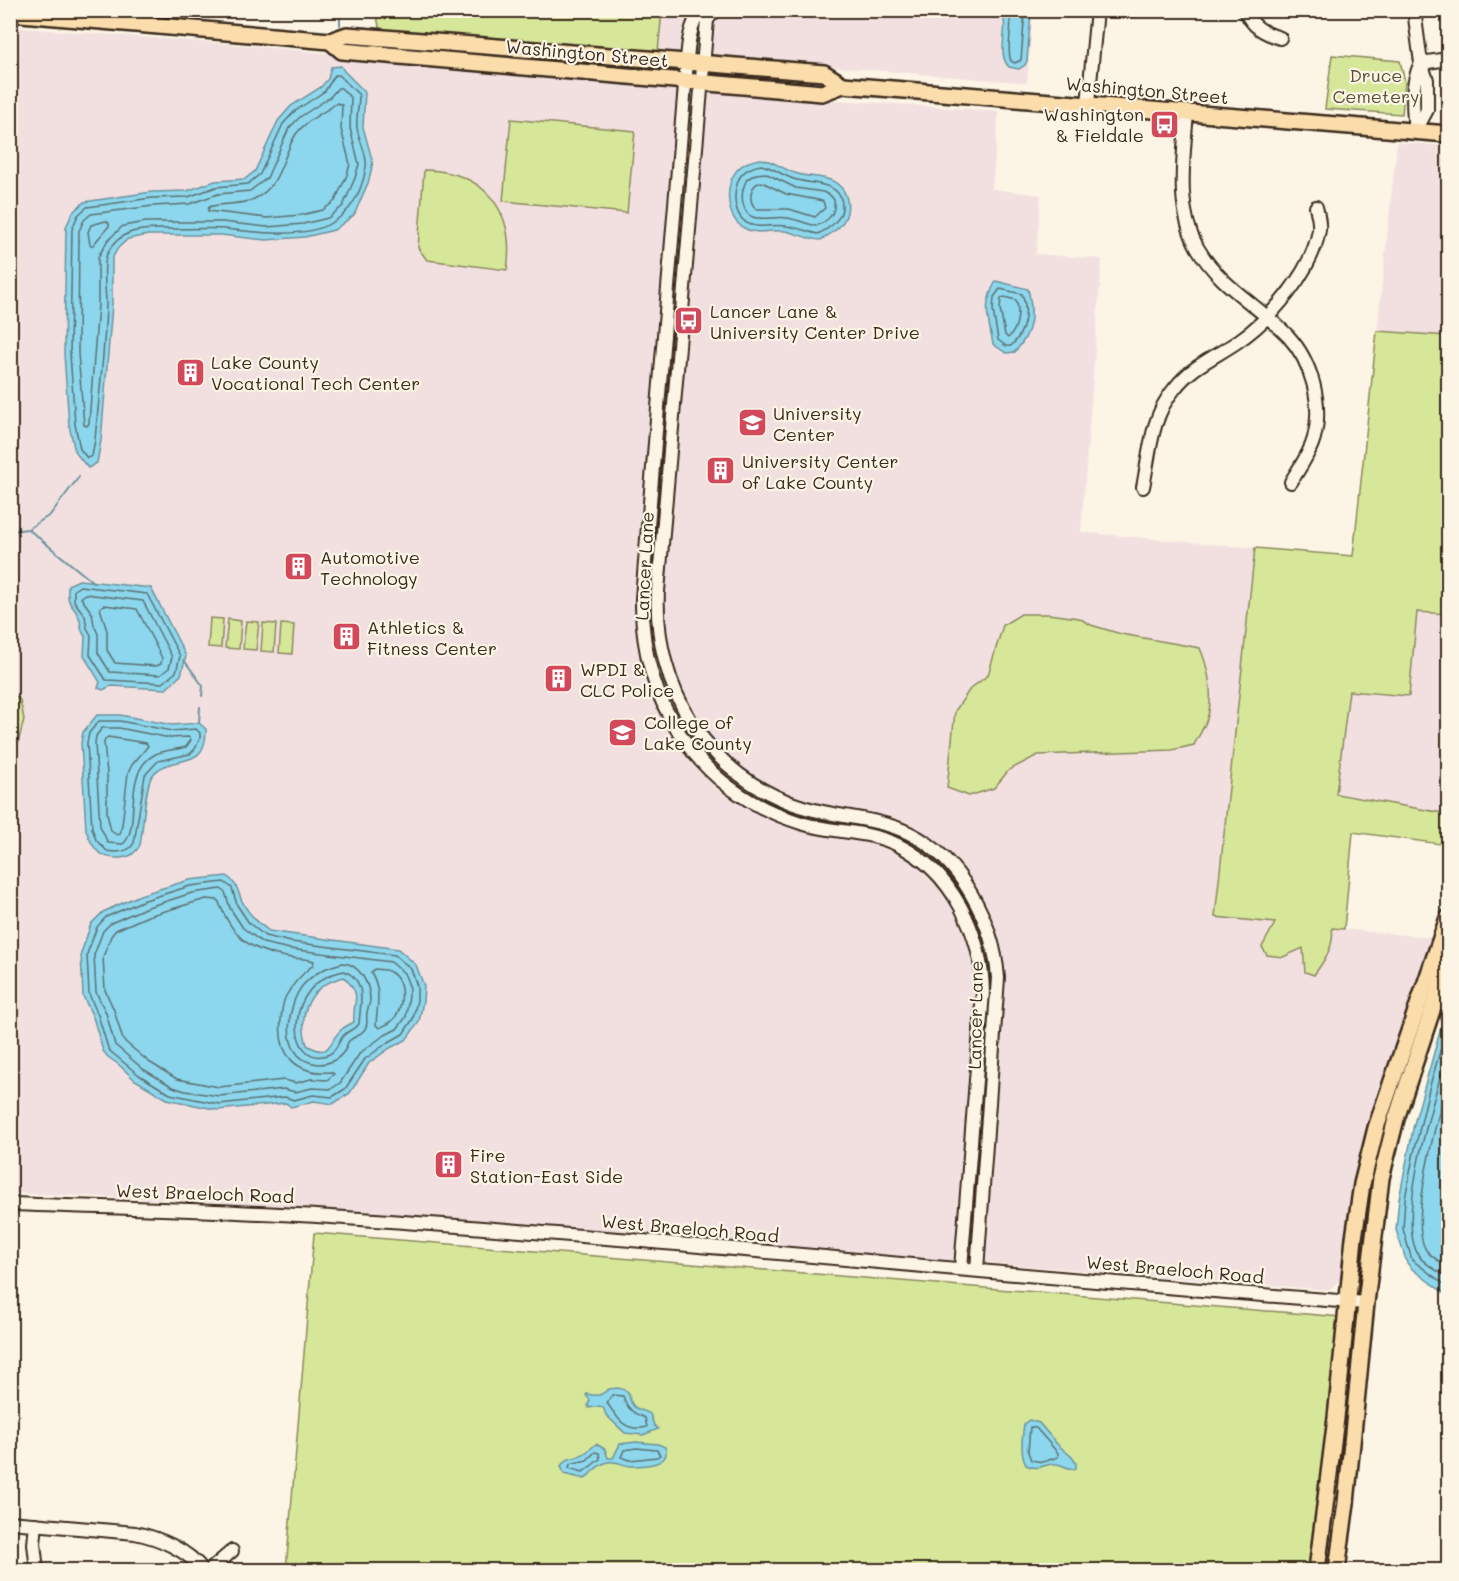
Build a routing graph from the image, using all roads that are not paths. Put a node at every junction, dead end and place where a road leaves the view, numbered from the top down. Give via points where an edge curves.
1 (701, 10) edge
2 (715, 10) edge
3 (1097, 10) edge
4 (1245, 10) edge
5 (1414, 10) edge
6 (10, 13) edge
7 (1280, 38) dead end
8 (330, 42) junction
9 (1449, 59) edge
10 (687, 61) junction
11 (703, 63) junction
12 (1421, 63) junction
13 (685, 81) junction
14 (701, 82) junction
15 (843, 85) junction
16 (1088, 104) junction
17 (1188, 112) junction
18 (1415, 132) junction
19 (1449, 134) edge
20 (1316, 207) dead end
21 (1266, 318) junction
22 (1291, 483) dead end
23 (1143, 487) dead end
24 (1449, 918) edge
25 (1449, 963) edge
26 (10, 1204) edge
27 (961, 1268) junction
28 (977, 1270) junction
29 (1347, 1302) junction
30 (1366, 1304) junction
31 (10, 1522) edge
32 (36, 1524) junction
33 (232, 1551) dead end
34 (37, 1570) edge
35 (203, 1570) edge
36 (210, 1570) edge
37 (1317, 1570) edge
38 (1337, 1570) edge

1 - 10 street, Lancer Lane via 695,18
2 - 11 street, Lancer Lane via 707,20
3 - 16 street
4 - 7 street via 1254,25
5 - 12 street
6 - 8 main road, Washington Street
8 - 10 main road, Washington Street via 347,35
8 - 13 main road, Washington Street via 342,51
9 - 12 street
10 - 11 main road, Washington Street
10 - 13 street, Lancer Lane
11 - 14 street, Lancer Lane
11 - 15 main road, Washington Street via 824,73
12 - 18 street via 1413,108
13 - 14 main road, Washington Street
13 - 27 street, Lancer Lane via 642,598 649,663 673,725 696,756 726,785 758,806 793,821 881,838 909,851 942,881 969,923 979,950 982,992
14 - 15 main road, Washington Street via 822,93
14 - 28 street, Lancer Lane via 658,598 665,665 688,719 705,743 734,771 788,802 887,824 910,834 950,866 978,905 989,931 998,978
15 - 16 main road, Washington Street
16 - 17 main road, Washington Street
17 - 18 main road, Washington Street
17 - 21 street via 1183,195 1196,245 1223,280
18 - 19 main road, Washington Street
20 - 21 street via 1318,231 1313,247 1291,288
21 - 22 street via 1287,335 1304,359 1315,393 1314,439
21 - 23 street via 1237,342 1196,367 1173,389 1156,421
24 - 29 main road via 1376,1128 1362,1184
25 - 30 main road via 1396,1119 1381,1178
26 - 27 street, West Braeloch Road via 333,1218
27 - 28 street, West Braeloch Road
28 - 29 street, West Braeloch Road
29 - 30 street, West Braeloch Road
29 - 37 main road
30 - 38 main road
31 - 32 street
32 - 34 street via 33,1544
32 - 35 street via 151,1536 186,1555
33 - 36 street

